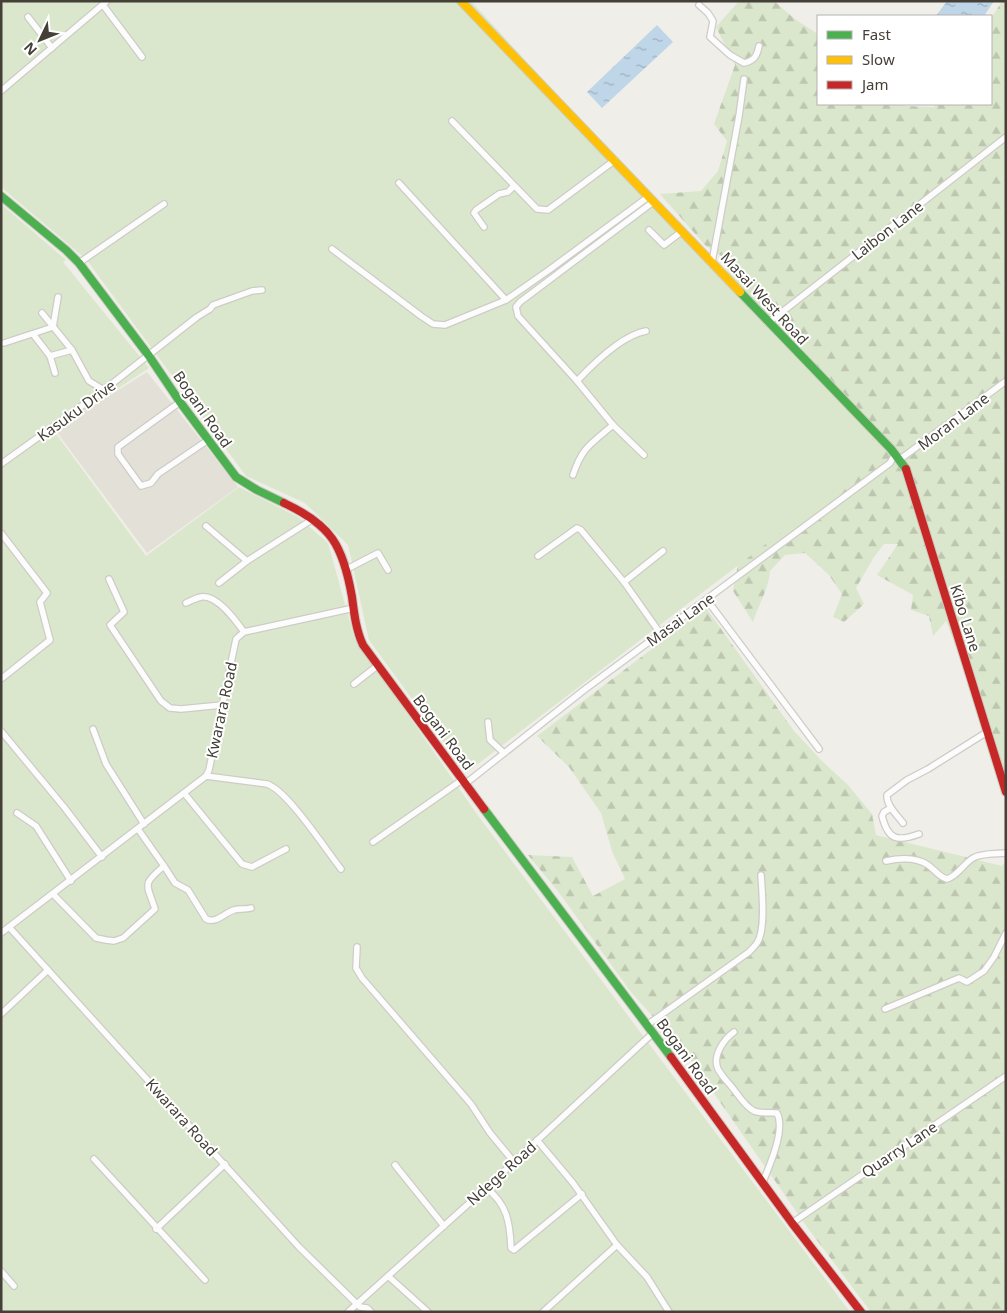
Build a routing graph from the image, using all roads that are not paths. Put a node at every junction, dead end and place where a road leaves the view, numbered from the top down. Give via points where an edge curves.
1 (461, 1) edge
2 (105, 3) edge
3 (699, 6) dead end
4 (28, 18) dead end
5 (759, 46) dead end
6 (52, 48) junction
7 (142, 57) dead end
8 (744, 79) dead end
9 (1, 91) edge
10 (452, 121) dead end
11 (1006, 137) edge
12 (615, 160) junction
13 (399, 183) dead end
14 (514, 186) junction
15 (1, 196) edge
16 (650, 199) junction
17 (164, 204) dead end
18 (484, 227) dead end
19 (649, 230) dead end
20 (682, 232) junction
21 (332, 249) dead end
22 (79, 262) junction
23 (712, 262) junction
24 (262, 290) dead end
25 (58, 297) dead end
26 (506, 300) junction
27 (42, 313) dead end
28 (768, 323) junction
29 (53, 327) junction
30 (646, 331) dead end
31 (33, 334) junction
32 (4, 343) dead end
33 (72, 350) junction
34 (50, 356) junction
35 (149, 356) junction
36 (55, 373) dead end
37 (1006, 381) edge
38 (577, 382) junction
39 (104, 390) junction
40 (180, 402) junction
41 (613, 425) junction
42 (208, 440) junction
43 (644, 455) dead end
44 (897, 458) junction
45 (1, 464) edge
46 (573, 475) dead end
47 (313, 519) junction
48 (206, 526) dead end
49 (1, 533) edge
50 (663, 551) dead end
51 (538, 556) dead end
52 (247, 561) junction
53 (347, 569) junction
54 (388, 570) dead end
55 (109, 579) dead end
56 (624, 582) junction
57 (219, 584) dead end
58 (707, 600) junction
59 (186, 604) dead end
60 (354, 608) junction
61 (244, 632) junction
62 (660, 634) junction
63 (377, 666) junction
64 (1, 679) edge
65 (354, 684) dead end
66 (222, 705) junction
67 (488, 722) dead end
68 (94, 729) dead end
69 (1, 731) edge
70 (987, 732) junction
71 (819, 749) dead end
72 (504, 753) junction
73 (206, 776) junction
74 (464, 782) junction
75 (1006, 792) edge
76 (184, 793) junction
77 (891, 808) junction
78 (17, 813) dead end
79 (903, 822) dead end
80 (144, 824) junction
81 (138, 829) junction
82 (919, 834) dead end
83 (373, 842) dead end
84 (286, 850) dead end
85 (1006, 853) edge
86 (102, 856) junction
87 (886, 861) dead end
88 (164, 866) junction
89 (341, 869) dead end
90 (761, 875) dead end
91 (70, 881) junction
92 (53, 894) junction
93 (251, 908) dead end
94 (9, 927) junction
95 (1, 932) edge
96 (1006, 933) edge
97 (356, 947) dead end
98 (48, 970) junction
99 (885, 1008) dead end
100 (1, 1014) edge
101 (647, 1024) junction
102 (734, 1032) dead end
103 (653, 1033) junction
104 (1006, 1076) edge
105 (537, 1140) junction
106 (94, 1159) dead end
107 (514, 1162) junction
108 (225, 1164) junction
109 (395, 1165) dead end
110 (763, 1182) junction
111 (486, 1188) junction
112 (582, 1194) junction
113 (792, 1222) junction
114 (444, 1226) junction
115 (156, 1229) junction
116 (616, 1245) junction
117 (1, 1271) edge
118 (388, 1276) junction
119 (205, 1280) dead end
120 (14, 1286) dead end
121 (357, 1304) junction
122 (348, 1312) edge
123 (371, 1312) edge
124 (428, 1312) edge
125 (543, 1312) edge
126 (669, 1312) edge
127 (861, 1312) edge

1 - 12 street, Masai West Road
2 - 6 street
2 - 7 street
3 - 5 street via 713,21 710,37 730,55 744,64 751,62 758,54
4 - 6 street
6 - 9 street
8 - 23 street
10 - 14 street
11 - 28 street, Laibon Lane
12 - 14 street via 548,210 537,209
12 - 16 street, Masai West Road
13 - 26 street
14 - 18 street via 476,210 474,213
15 - 22 street, Bogani Road
16 - 20 street, Masai West Road
16 - 26 street
16 - 38 street via 516,308 518,316
17 - 22 street
19 - 20 street via 664,246
20 - 23 street, Masai West Road
21 - 26 street via 439,326
22 - 35 street, Bogani Road
23 - 28 street, Masai West Road
24 - 35 street, Kasuku Drive via 213,305
25 - 29 street
27 - 29 street
28 - 44 street, Masai West Road
29 - 31 street
29 - 33 street
30 - 38 street via 632,336 595,363
31 - 32 street
31 - 34 street
33 - 34 street
33 - 39 street via 89,381
34 - 36 street
35 - 39 street, Kasuku Drive
35 - 40 street, Bogani Road
37 - 44 street, Moran Lane
38 - 41 street
39 - 45 street, Kasuku Drive
40 - 42 street, Bogani Road
40 - 42 street via 118,447 118,454 141,486 151,483 158,474
41 - 43 street
41 - 46 street via 583,450
42 - 47 street, Bogani Road via 243,483
44 - 58 street, Masai Lane
44 - 70 street, Kibo Lane via 906,469 916,498
47 - 52 street
47 - 53 street, Bogani Road via 330,534
48 - 52 street
49 - 64 street via 47,593 40,602 50,640
50 - 56 street
51 - 56 street via 579,528
52 - 57 street
53 - 54 street via 378,553
53 - 60 street, Bogani Road
55 - 66 street via 124,612 110,625 161,701 170,708 181,709
56 - 62 street
58 - 62 street, Masai Lane
58 - 71 street
59 - 61 street via 207,597 220,604
60 - 61 street
60 - 63 street, Bogani Road via 362,642
61 - 66 street, Kwarara Road via 236,639
62 - 72 street, Masai Lane
63 - 65 street
63 - 74 street, Bogani Road
66 - 73 street, Kwarara Road
67 - 72 street via 490,740
68 - 80 street via 106,764
69 - 86 street
70 - 75 street, Kibo Lane
70 - 77 street via 887,794
72 - 74 street, Masai Lane
73 - 76 street, Kwarara Road
73 - 89 street via 267,784 275,788
74 - 83 street, Masai Lane
74 - 101 street, Bogani Road
76 - 80 street, Kwarara Road
76 - 84 street via 242,864 252,868
77 - 79 street
77 - 82 street via 882,816 891,834 904,839
78 - 91 street via 36,826
80 - 81 street, Kwarara Road
81 - 86 street, Kwarara Road
81 - 88 street
85 - 87 street via 975,857 947,879 923,862 898,858
86 - 91 street, Kwarara Road
88 - 92 street via 149,879 147,888 155,909 123,938 114,941 96,938
88 - 93 street via 171,878 188,890 206,920 214,921 234,910
90 - 101 street via 761,929 757,944
91 - 92 street, Kwarara Road
92 - 94 street, Kwarara Road
94 - 95 street, Kwarara Road
94 - 98 street, Kwarara Road
96 - 99 street via 984,971 967,982 959,978
97 - 107 street via 356,968 362,978 471,1104
98 - 100 street
98 - 108 street, Kwarara Road
101 - 103 street, Bogani Road
102 - 110 street via 721,1047 716,1063 719,1070 751,1109 777,1113 780,1119 777,1142
103 - 105 street, Ndege Road
103 - 110 street, Bogani Road
104 - 113 street, Quarry Lane
105 - 107 street, Ndege Road
105 - 112 street
106 - 115 street
107 - 111 street, Ndege Road
108 - 115 street
108 - 121 street, Kwarara Road via 299,1247
109 - 114 street
110 - 113 street, Bogani Road
111 - 112 street via 506,1212 510,1248 514,1250
111 - 114 street, Ndege Road
112 - 116 street
113 - 127 street, Bogani Road
114 - 118 street, Ndege Road
115 - 119 street
116 - 125 street
116 - 126 street via 647,1277
117 - 120 street
118 - 121 street, Ndege Road
118 - 124 street
121 - 122 street, Ndege Road
121 - 123 street, Kwarara Road

